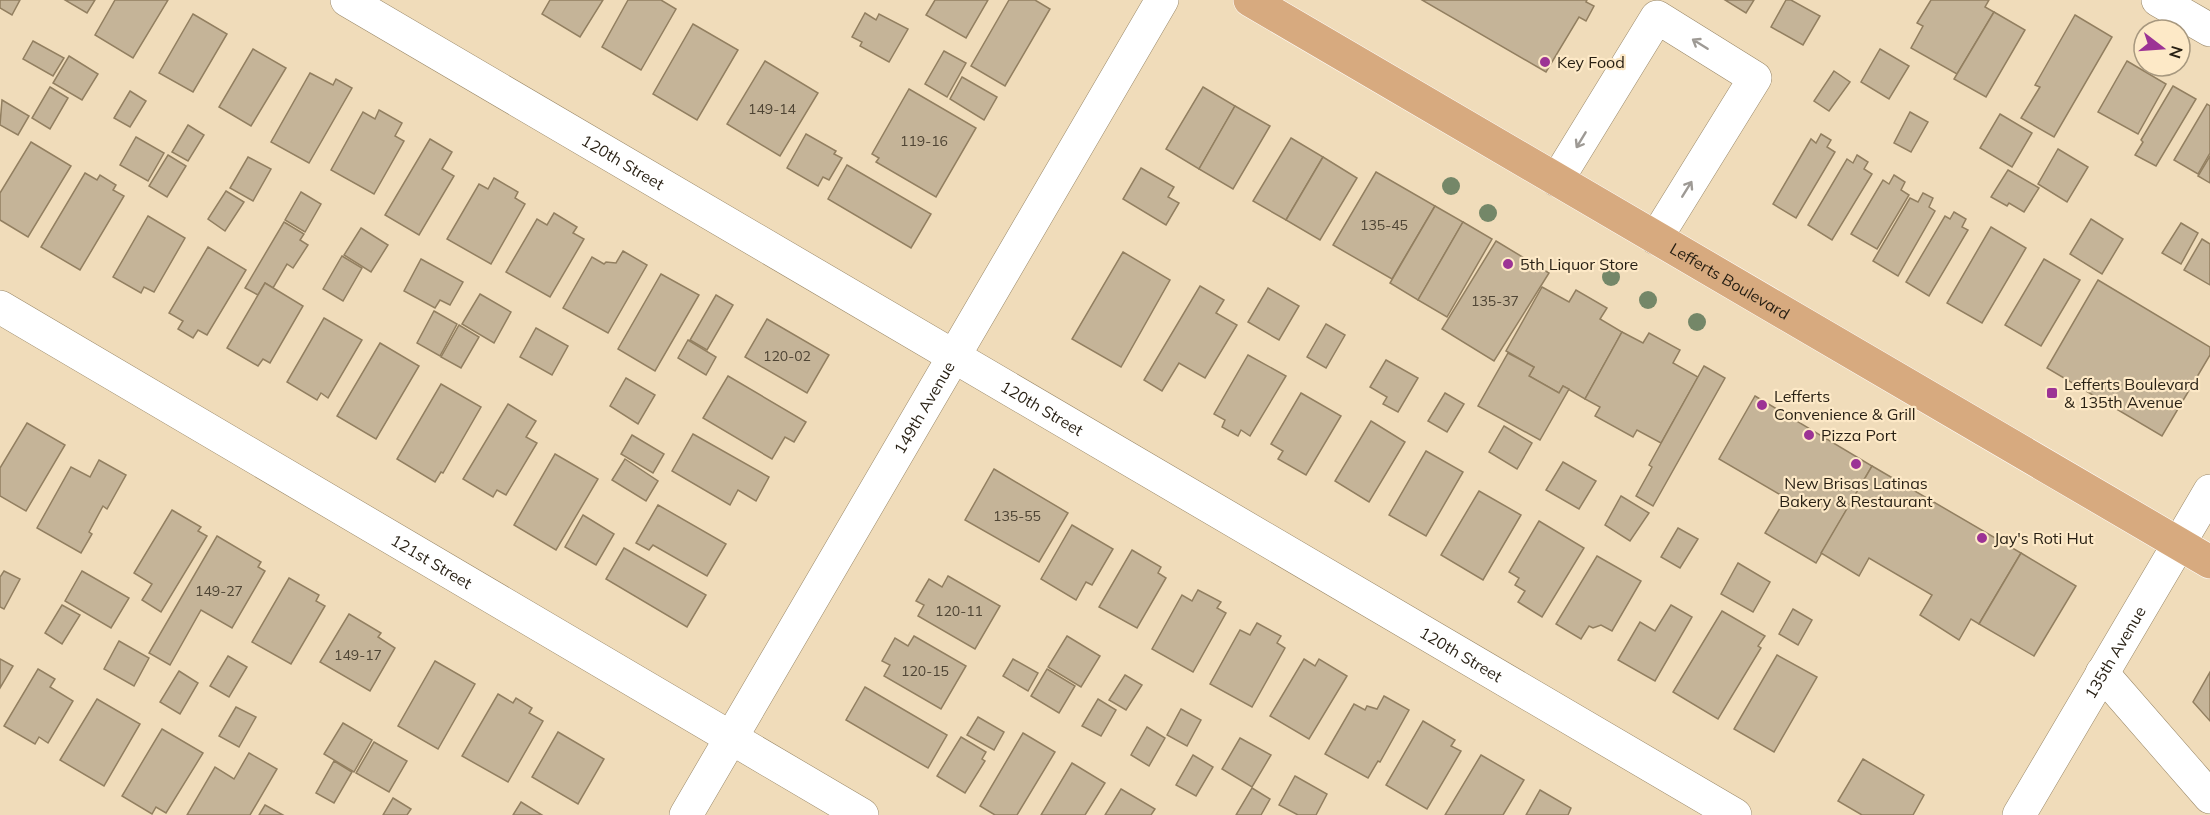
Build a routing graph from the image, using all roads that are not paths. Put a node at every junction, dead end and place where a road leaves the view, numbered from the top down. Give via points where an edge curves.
1 (347, 0) edge
2 (1162, 0) edge
3 (1250, 0) edge
4 (2158, 0) edge
5 (2210, 30) edge
6 (1557, 180) junction
7 (1656, 238) junction
8 (0, 307) edge
9 (954, 357) junction
10 (2210, 491) edge
11 (2179, 544) junction
12 (2210, 562) edge
13 (2102, 673) junction
14 (731, 738) junction
15 (2210, 797) edge
16 (686, 815) edge
17 (862, 815) edge
18 (1735, 815) edge
19 (2019, 815) edge

1 - 9 street, 120th Street
2 - 9 street, 149th Avenue
3 - 6 main road, Lefferts Boulevard
4 - 5 street
6 - 7 main road, Lefferts Boulevard
7 -> 6 street via 1755,78 1657,17
7 - 11 main road, Lefferts Boulevard
8 - 14 street, 121st Street
9 - 14 street, 149th Avenue
9 - 18 street, 120th Street
10 - 11 street, 135th Avenue
11 - 12 main road, Lefferts Boulevard
11 - 13 street, 135th Avenue
13 - 15 street
13 - 19 street, 135th Avenue
14 - 16 street, 149th Avenue
14 - 17 street, 121st Street

